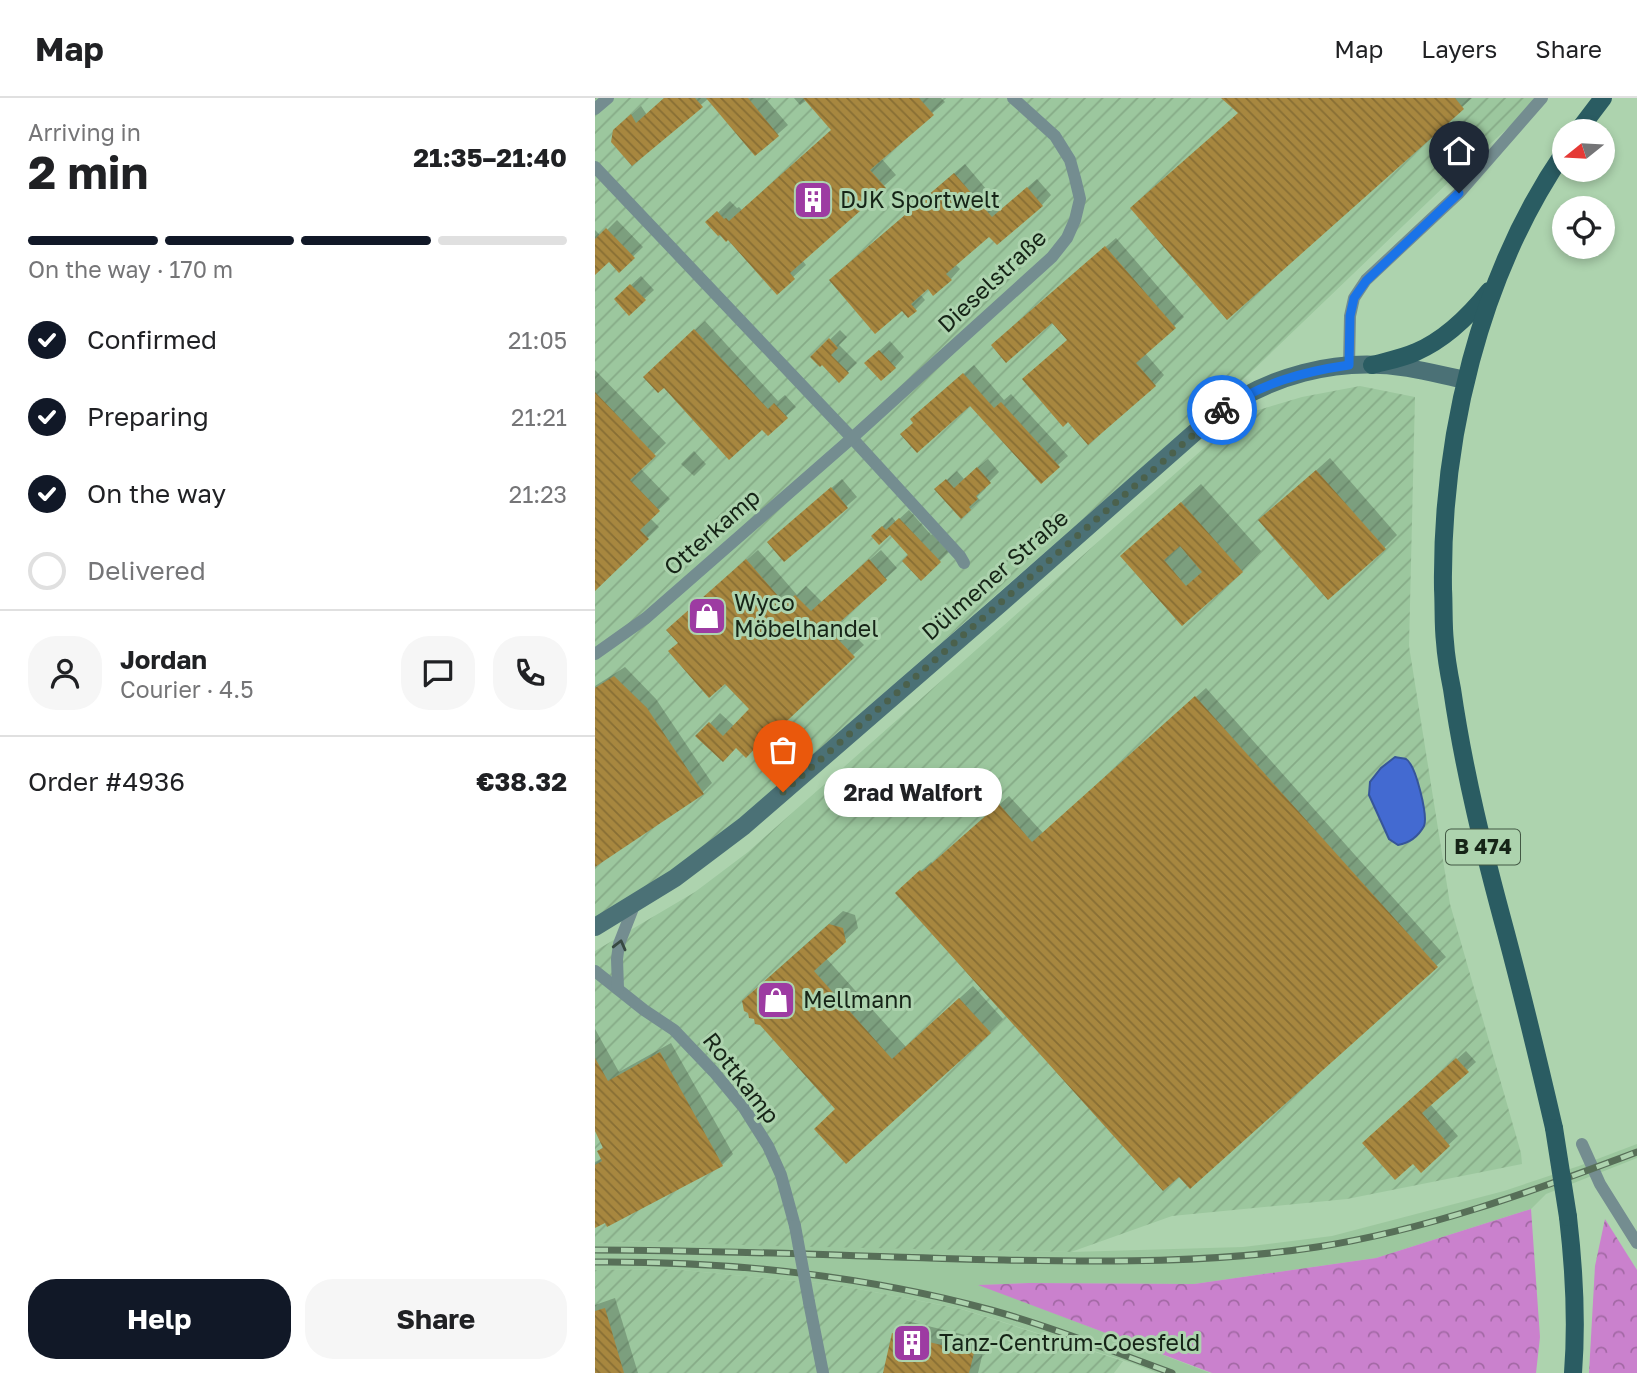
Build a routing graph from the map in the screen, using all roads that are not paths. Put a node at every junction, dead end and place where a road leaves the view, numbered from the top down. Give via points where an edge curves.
1 (608, 98) edge
2 (1013, 98) edge
3 (1542, 98) edge
4 (1603, 98) edge
5 (595, 109) edge
6 (1587, 119) edge
7 (595, 167) edge
8 (1552, 170) edge
9 (1496, 283) junction
10 (1349, 365) junction
11 (1373, 365) junction
12 (1466, 380) junction
13 (852, 438) junction
14 (964, 564) dead end
15 (595, 654) edge
16 (635, 903) junction
17 (595, 927) edge
18 (595, 971) edge
19 (618, 989) junction
20 (1582, 1144) dead end
21 (1637, 1243) edge
22 (823, 1373) edge
23 (1573, 1373) edge

1 - 5 street
2 - 13 street, Dieselstraße via 1055,136 1070,160 1080,199 1067,238 1052,257
3 - 10 street via 1459,193 1366,281 1354,298 1350,316
4 - 6 main road
7 - 13 street
8 - 9 main road, B 474
9 - 11 main road via 1438,340 1415,353
9 - 12 main road, B 474
10 - 11 street, Dülmener Straße
10 - 16 street, Dülmener Straße via 1280,380 1220,412 744,826
11 - 12 street, Dülmener Straße
12 - 23 main road, B 474, bridge via 1448,481 1444,641 1478,826 1554,1128 1574,1283
13 - 14 street
13 - 15 street, Otterkamp via 646,618
16 - 17 street, Dülmener Straße
19 -> 16 street via 619,944
18 - 19 street, Rottkamp
19 - 22 street, Rottkamp, bridge via 674,1030 744,1108 768,1146 795,1226
20 - 21 street via 1600,1184

